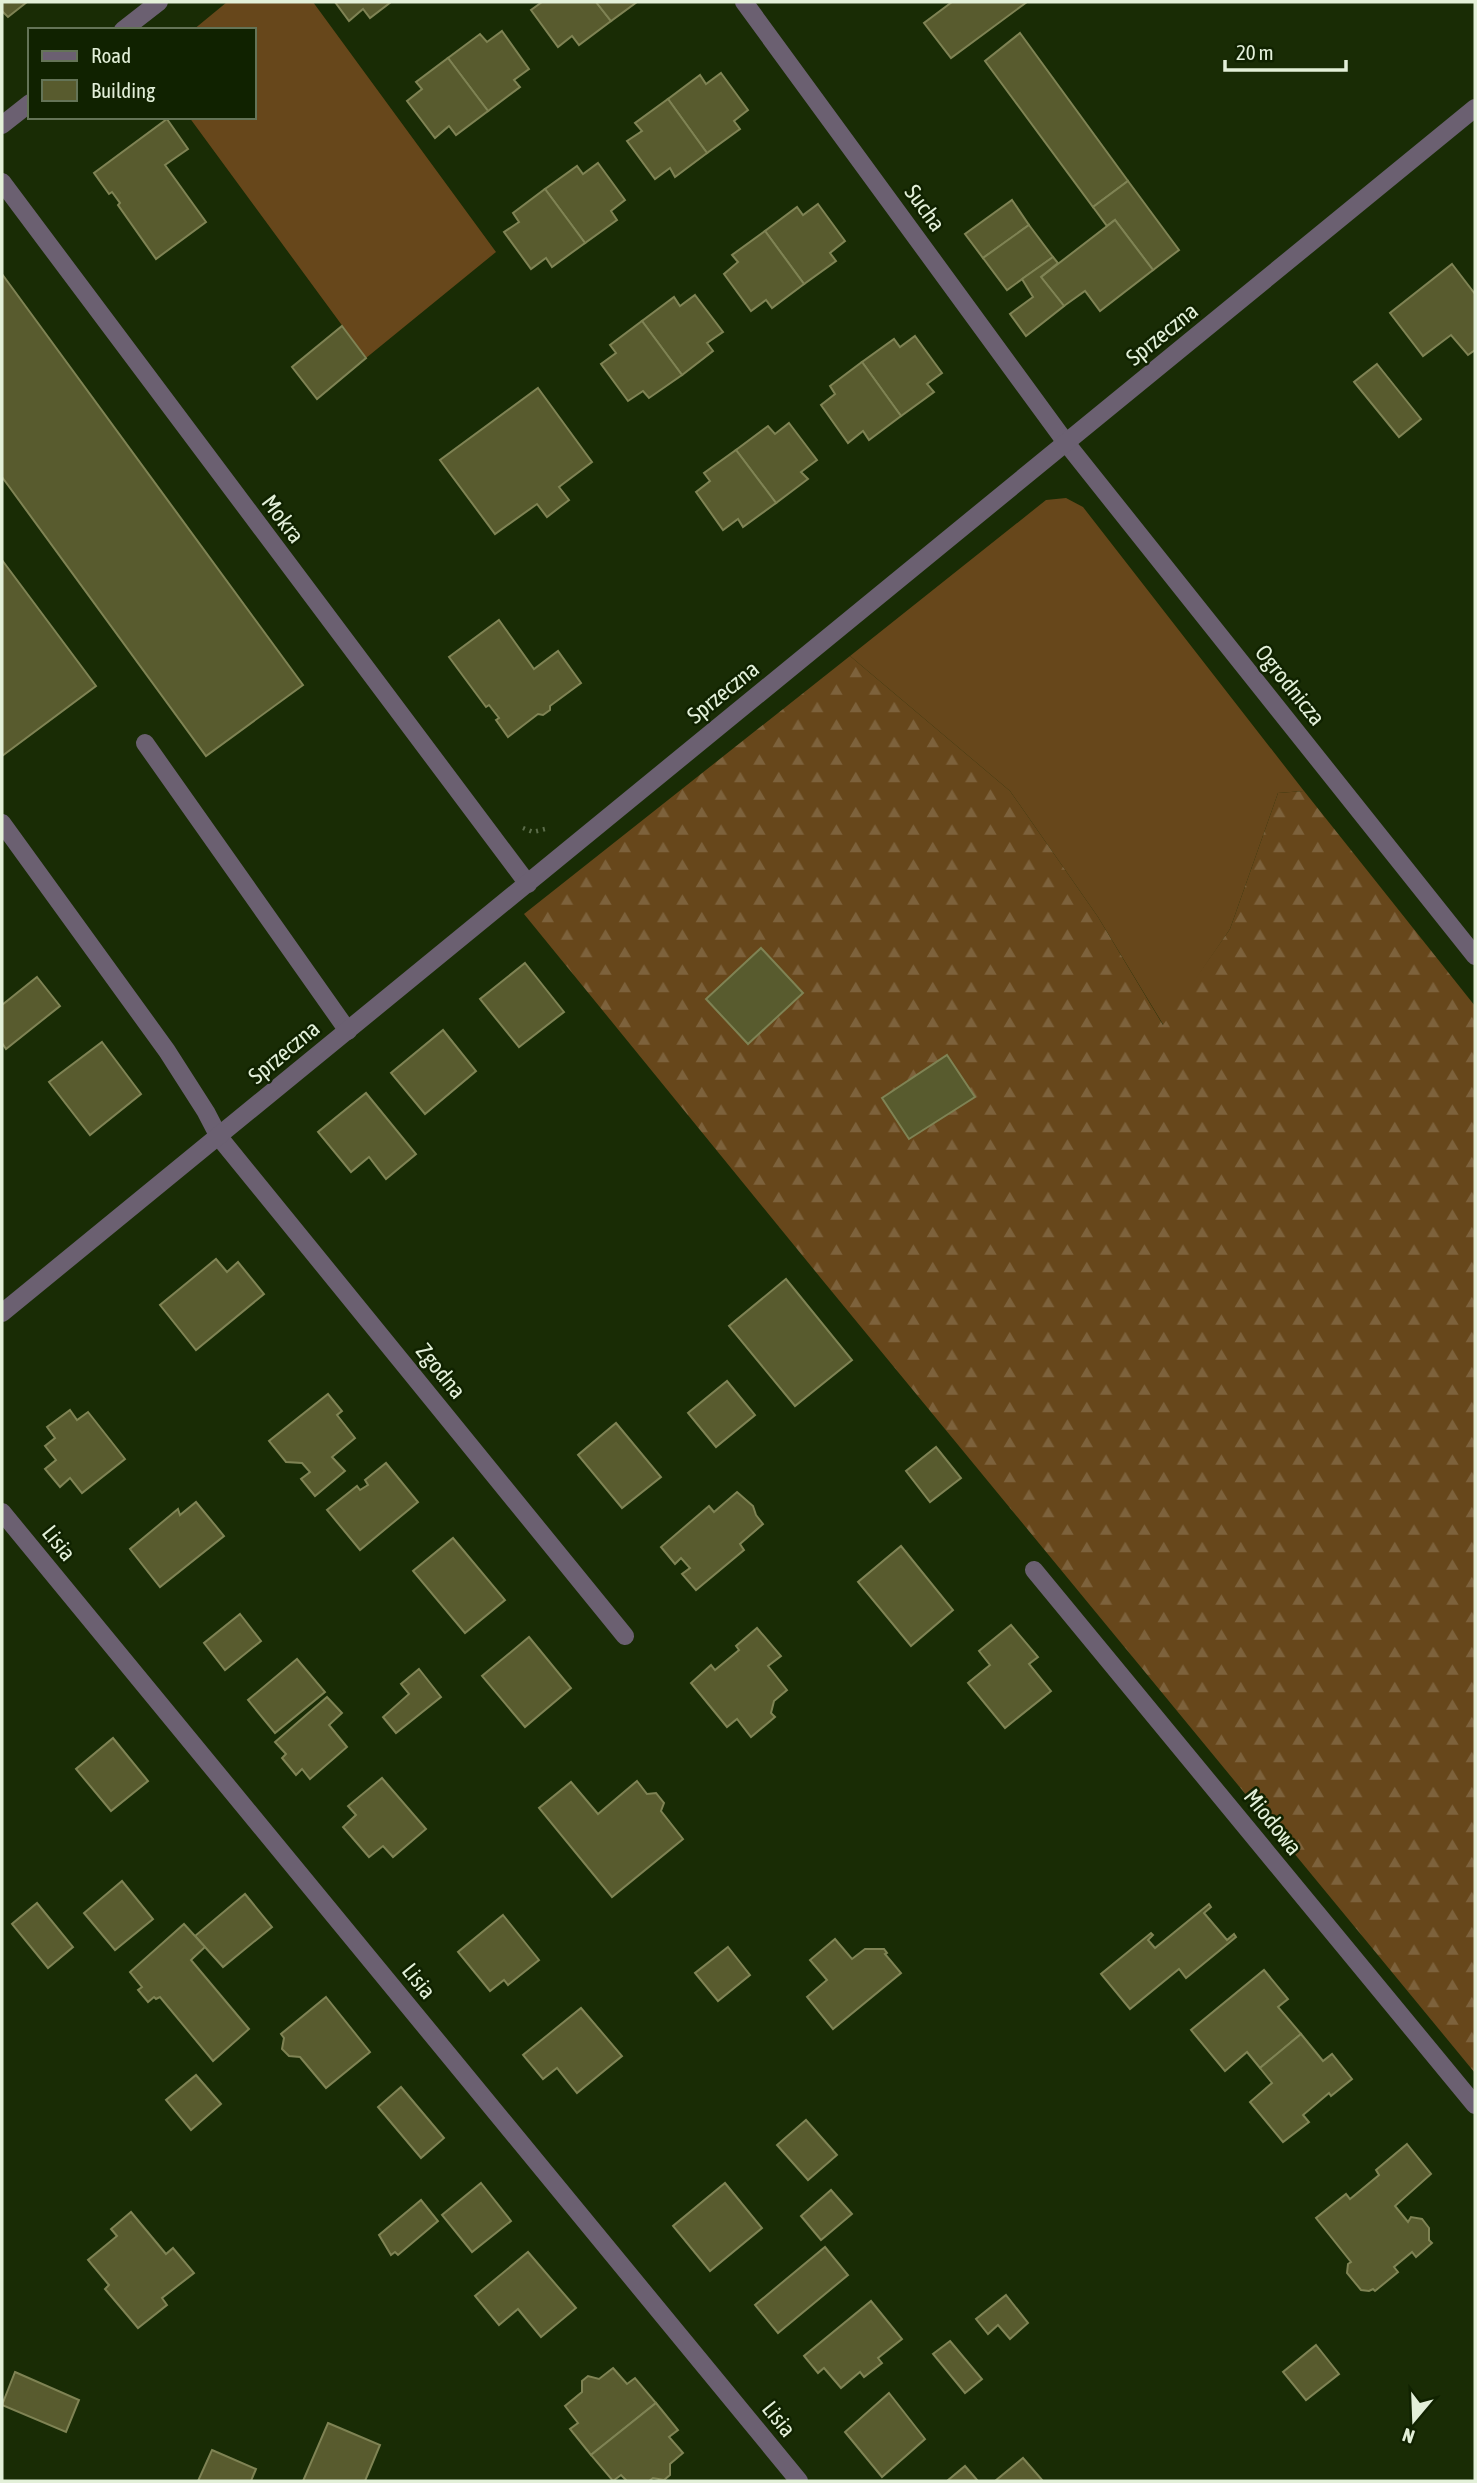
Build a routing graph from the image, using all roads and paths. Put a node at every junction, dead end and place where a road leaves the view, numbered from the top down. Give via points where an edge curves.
1 (159, 2) edge
2 (744, 2) edge
3 (126, 28) edge
4 (28, 105) edge
5 (1475, 108) edge
6 (2, 125) edge
7 (2, 182) edge
8 (1067, 444) junction
9 (145, 743) dead end
10 (2, 823) edge
11 (527, 884) junction
12 (1475, 956) edge
13 (348, 1031) junction
14 (219, 1138) junction
15 (2, 1313) edge
16 (2, 1512) edge
17 (1034, 1570) dead end
18 (625, 1636) dead end
19 (1475, 2105) edge
20 (799, 2481) edge

1 - 3 street
2 - 8 street, Sucha
4 - 6 street
5 - 8 street, Sprzeczna
7 - 11 street, Mokra
8 - 11 street, Sprzeczna
8 - 12 street, Ogrodnicza
9 - 13 street
10 - 14 street, Zgodna via 167,1051
11 - 13 street, Sprzeczna
13 - 14 street, Sprzeczna
14 - 15 street, Sprzeczna
14 - 18 street, Zgodna
16 - 20 street, Lisia
17 - 19 street, Miodowa

